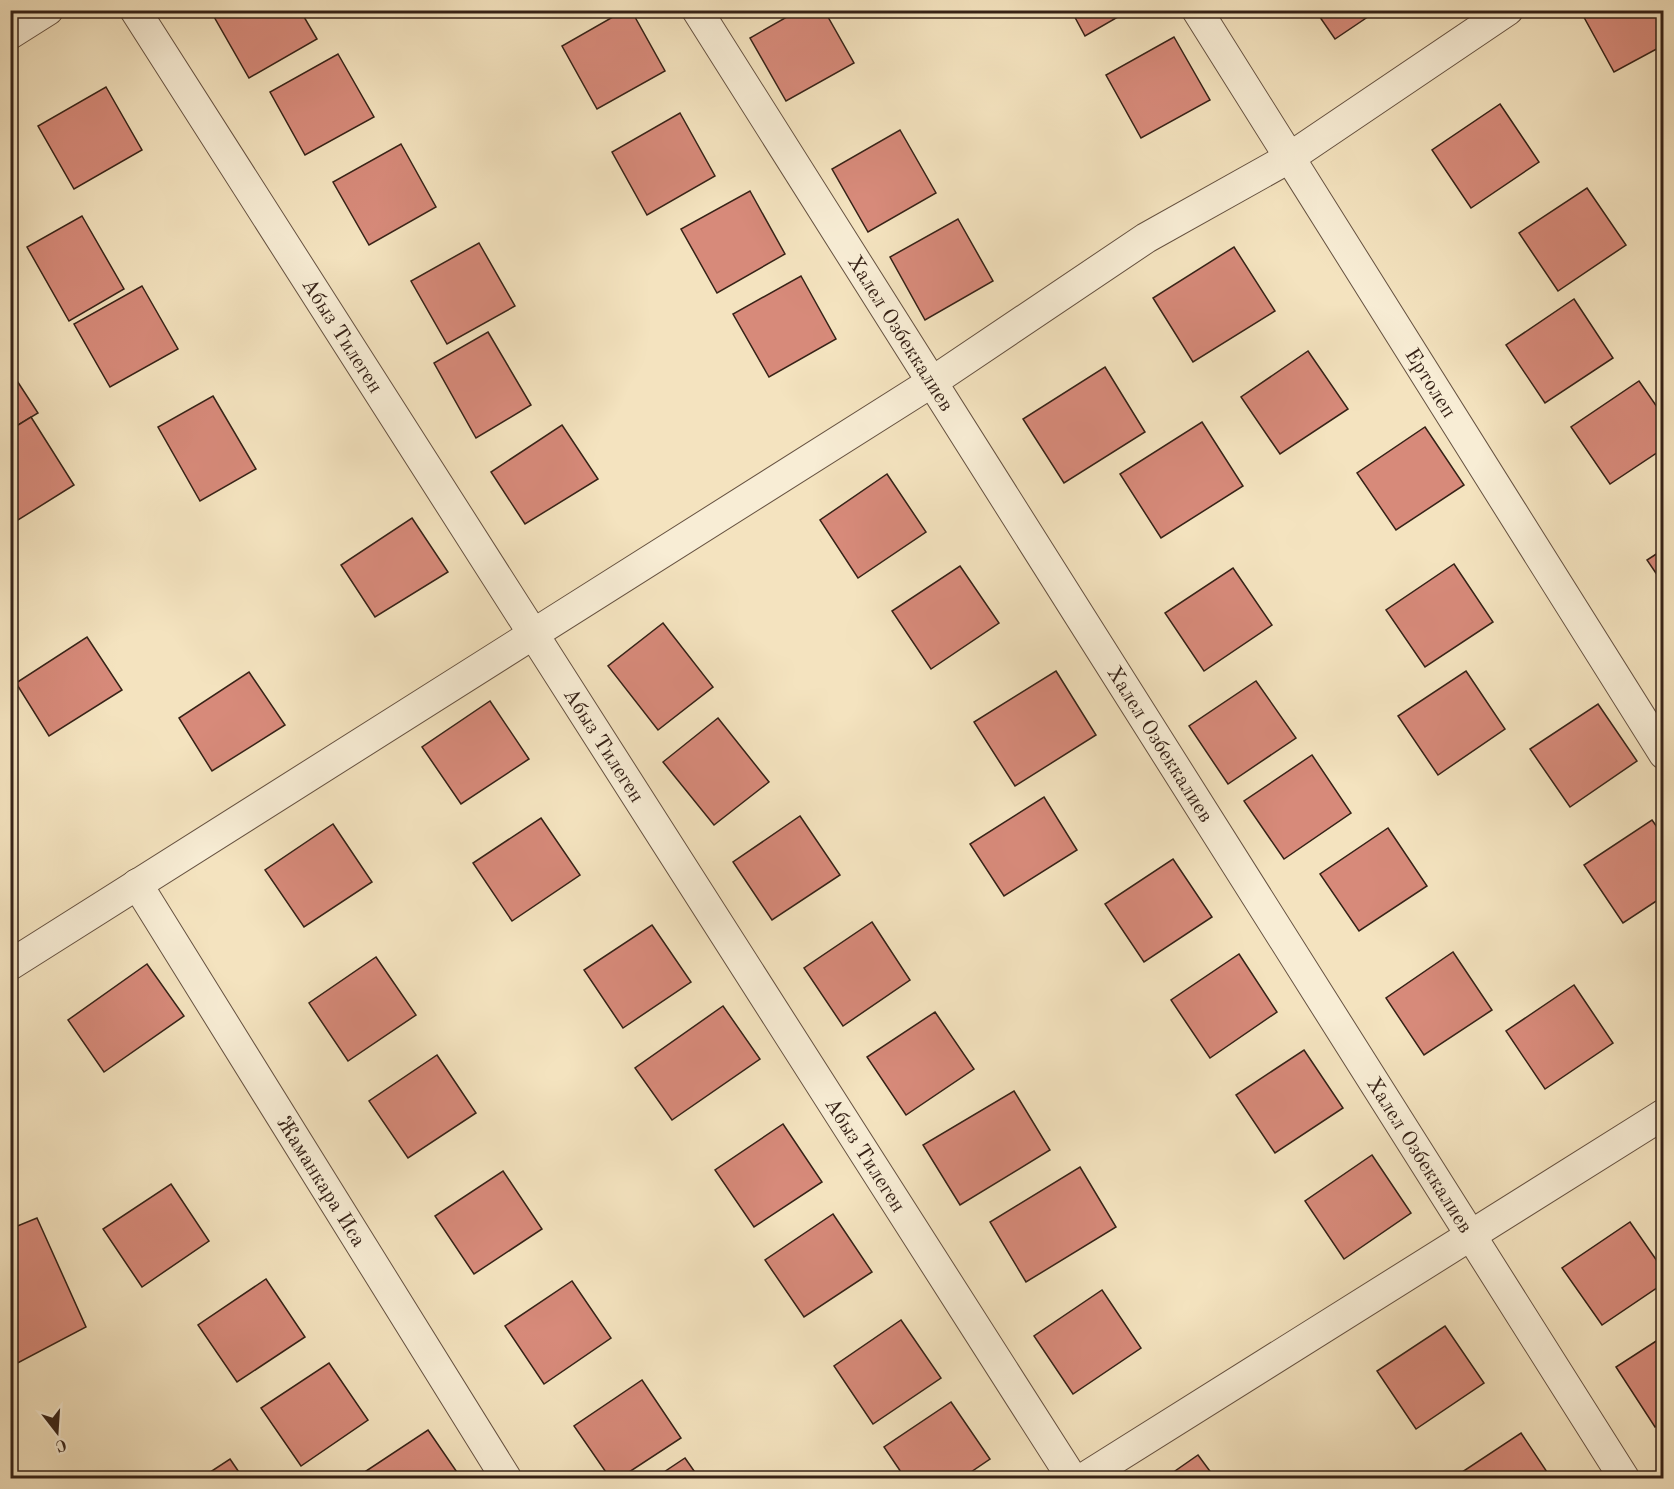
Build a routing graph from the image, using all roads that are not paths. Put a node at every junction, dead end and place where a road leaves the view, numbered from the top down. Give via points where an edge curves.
1 (48, 10) edge
2 (135, 10) edge
3 (697, 10) edge
4 (1197, 10) edge
5 (1508, 10) edge
6 (10, 34) edge
7 (1289, 158) junction
8 (932, 382) junction
9 (532, 633) junction
10 (1664, 754) edge
11 (137, 884) junction
12 (10, 965) edge
13 (1664, 1114) edge
14 (1471, 1235) junction
15 (506, 1479) edge
16 (1072, 1479) edge
17 (1084, 1479) edge
18 (1624, 1479) edge

1 - 6 street
2 - 9 street, Абыз Тилеген
3 - 8 street, Халел Озбеккалиев
4 - 7 street, Ертолеп
5 - 7 street
7 - 8 street via 1146,238
7 - 10 street, Ертолеп
8 - 9 street
8 - 14 street, Халел Озбеккалиев
9 - 11 street
9 - 16 street, Абыз Тилеген
11 - 12 street
11 - 15 street, Жаманкара Иса
13 - 14 street
14 - 17 street
14 - 18 street, Халел Озбеккалиев

